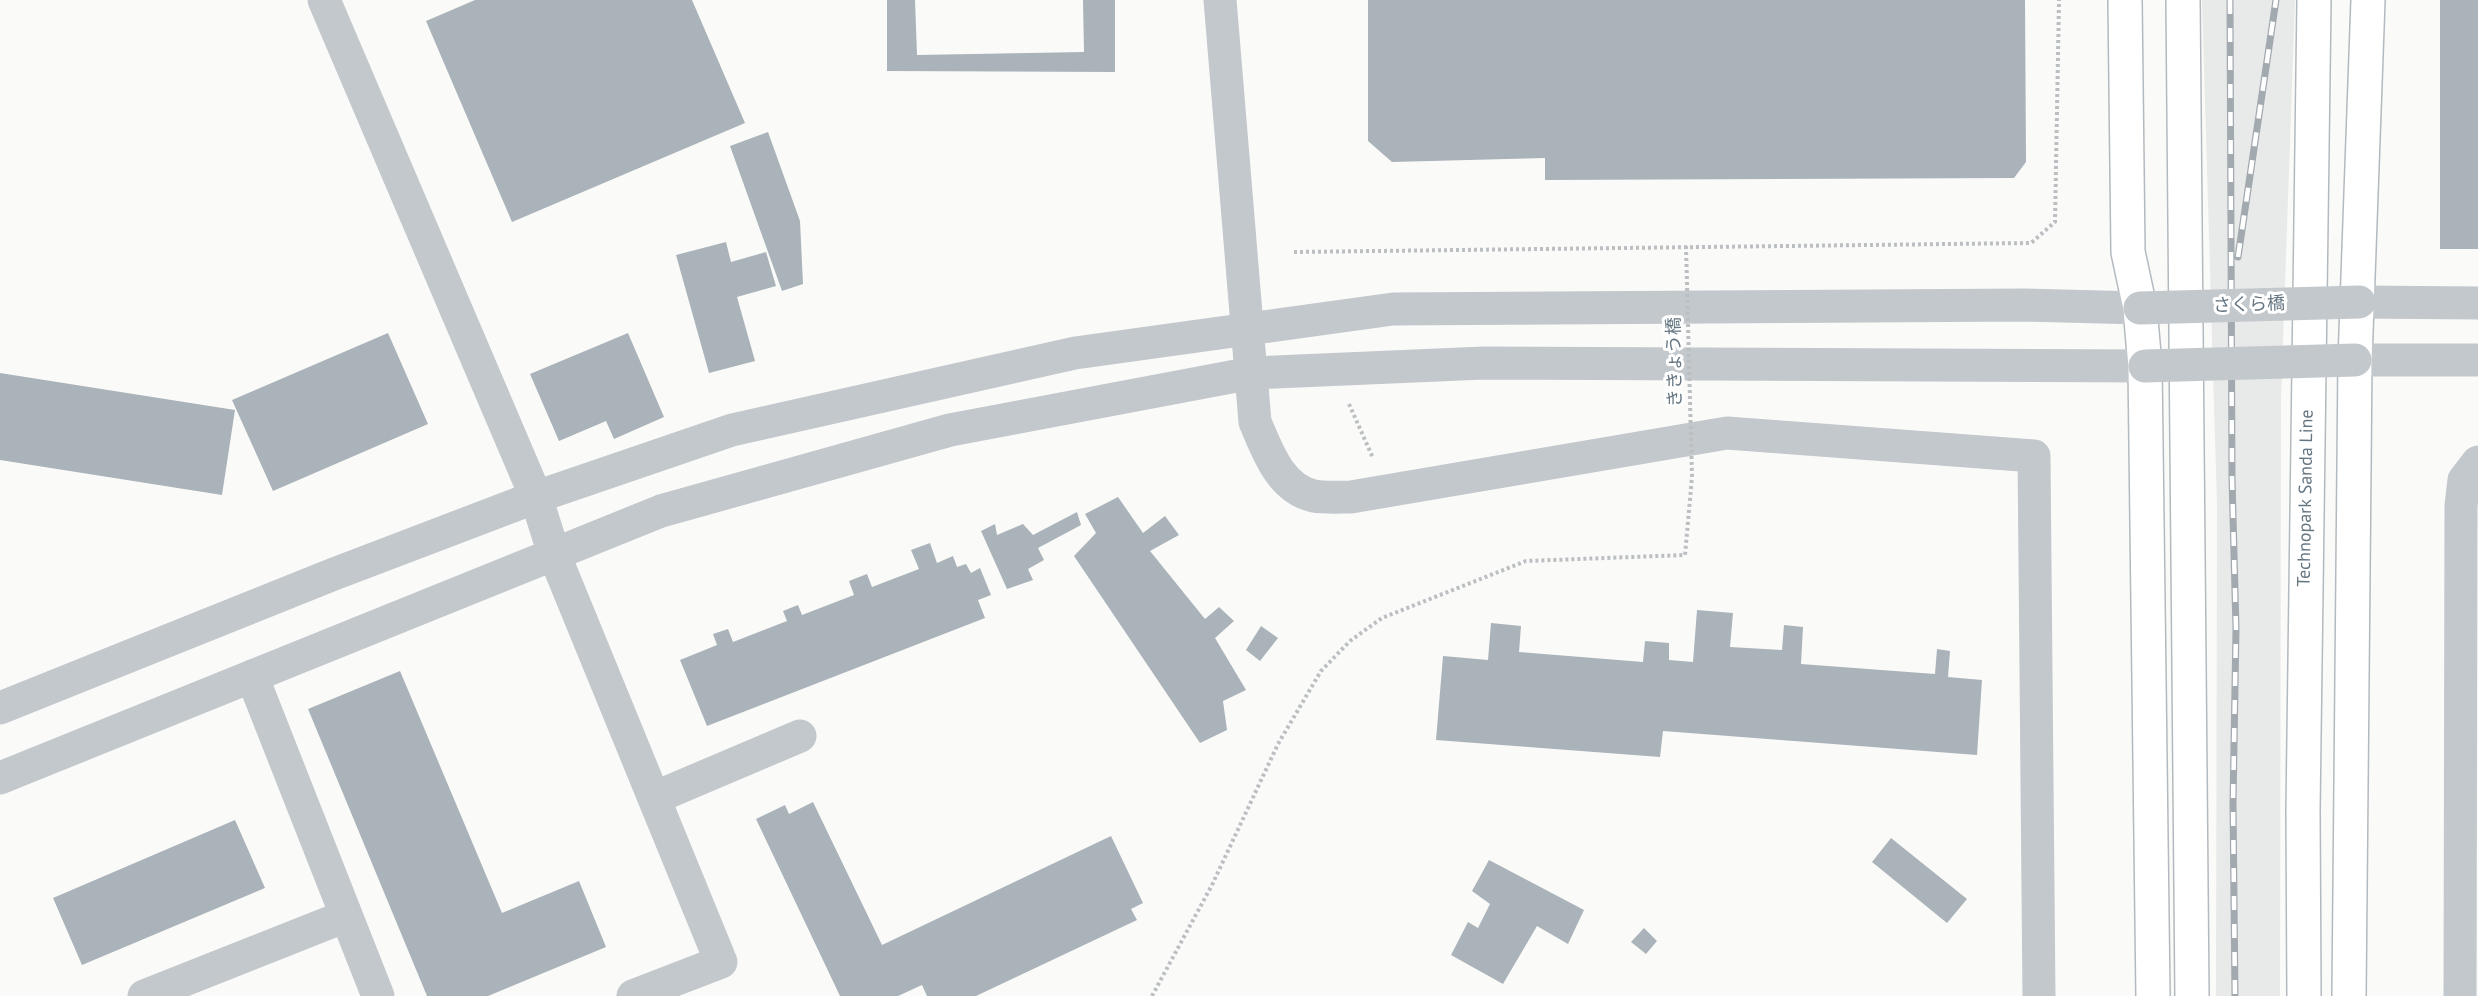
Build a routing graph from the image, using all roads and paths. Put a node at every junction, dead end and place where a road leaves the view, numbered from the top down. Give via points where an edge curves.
1 (324, 0) edge
2 (1220, 0) edge
3 (2059, 0) edge
4 (2125, 0) edge
5 (2183, 0) edge
6 (2314, 0) edge
7 (2368, 0) edge
8 (1686, 246) junction
9 (1294, 252) dead end
10 (2359, 302) junction
11 (2478, 303) edge
12 (2186, 307) junction
13 (2140, 308) junction
14 (1248, 328) junction
15 (2355, 360) junction
16 (2478, 360) edge
17 (2145, 366) junction
18 (1334, 370) junction
19 (1252, 373) junction
20 (2478, 462) edge
21 (1389, 491) junction
22 (536, 497) junction
23 (554, 554) junction
24 (252, 676) junction
25 (0, 708) edge
26 (800, 736) dead end
27 (0, 778) edge
28 (654, 798) junction
29 (346, 916) junction
30 (144, 996) edge
31 (378, 996) edge
32 (633, 996) edge
33 (1152, 996) edge
34 (2039, 996) edge
35 (2153, 996) edge
36 (2192, 996) edge
37 (2304, 996) edge
38 (2349, 996) edge
39 (2460, 996) edge

1 - 22 street
2 - 14 street
3 - 8 path via 2055,222 2031,243
4 - 13 main road via 2128,252
5 - 12 main road
6 - 37 main road, Technopark Sanda Line
7 - 10 main road
8 - 9 path
8 - 33 path, ききょう橋, bridge via 1692,477 1685,555 1526,561 1382,618 1350,640 1321,671 1278,744 1212,885
10 - 11 street, さくら橋
10 - 12 street, さくら橋, bridge
10 - 15 main road
12 - 13 street, さくら橋, bridge
12 - 36 main road
13 - 14 street, さくら橋 via 2001,305 1393,309
13 - 17 main road
14 - 19 street
14 - 22 street, さくら橋 via 1075,352 732,430
15 - 16 street
15 - 17 street, bridge
15 - 38 main road
17 - 18 street via 1484,363
17 - 35 main road
18 - 19 street
18 - 21 path
19 - 21 street via 1255,422 1268,453 1289,484 1313,496 1351,497
19 - 23 street via 950,430 661,511
20 - 39 street via 2464,480 2461,506
21 - 34 street via 1727,433 2034,456
22 - 23 street
22 - 25 street, さくら橋
23 - 24 street
23 - 28 street
24 - 27 street
24 - 29 street
26 - 28 street
28 - 32 street via 721,962
29 - 30 street
29 - 31 street

